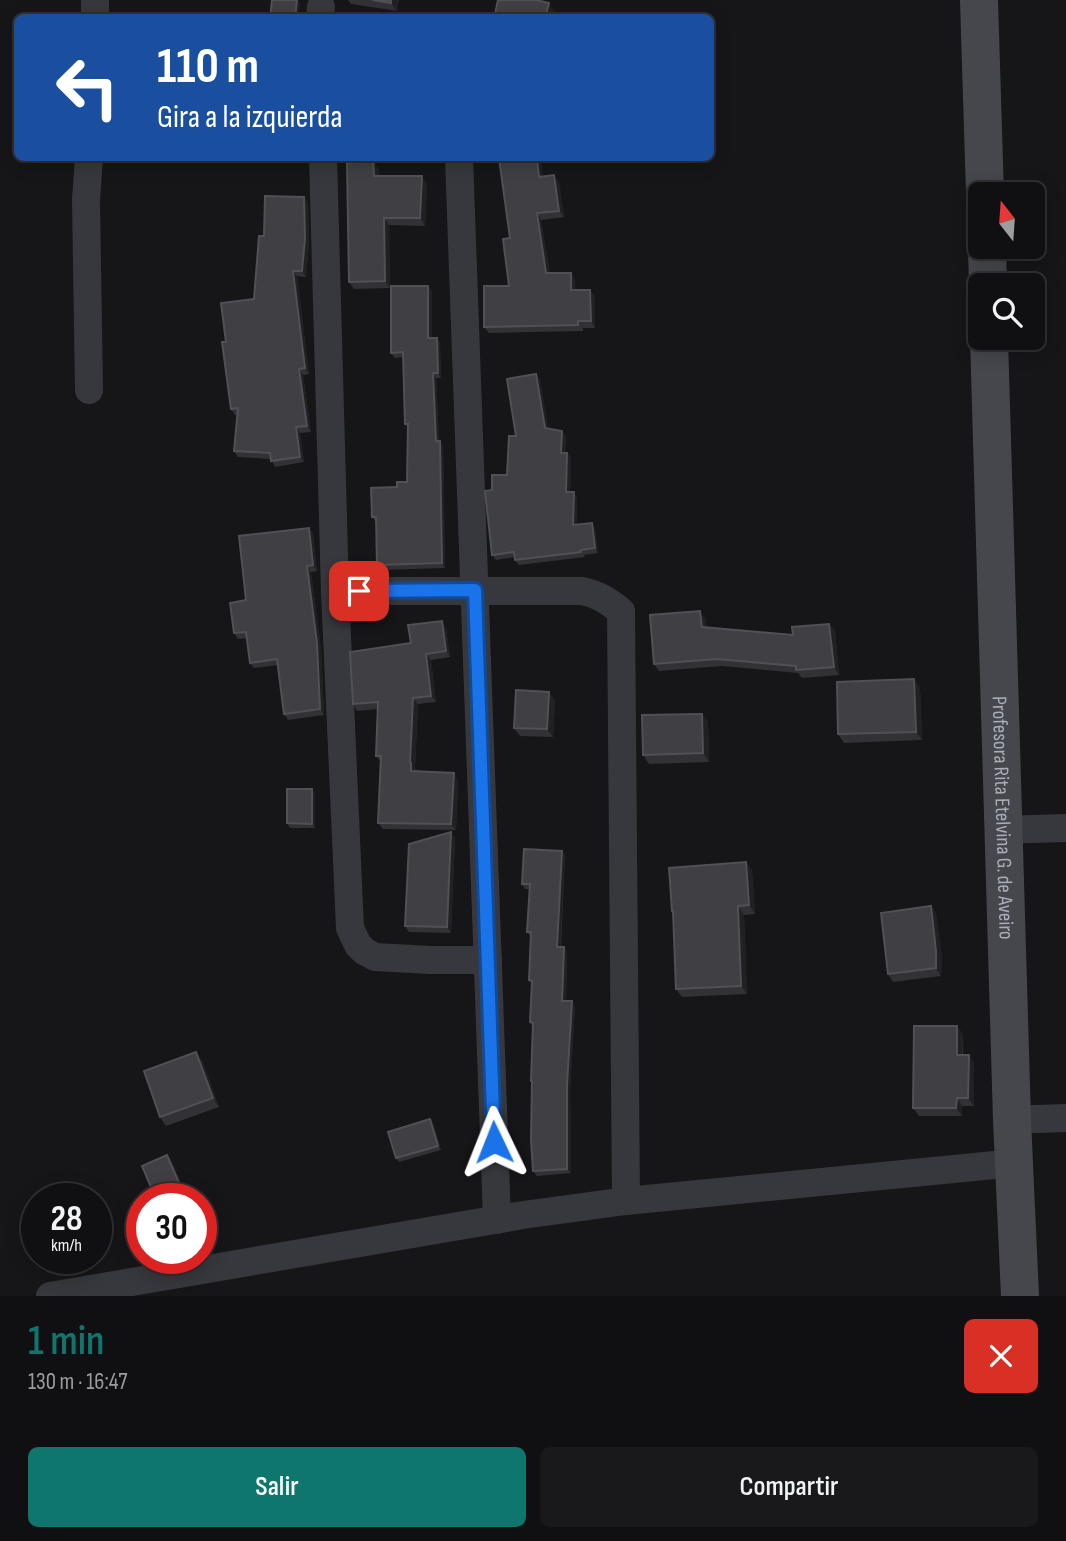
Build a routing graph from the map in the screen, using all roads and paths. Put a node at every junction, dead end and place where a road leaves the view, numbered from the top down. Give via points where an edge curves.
1 (979, 0) edge
2 (89, 161) edge
3 (323, 161) edge
4 (459, 161) edge
5 (985, 182) edge
6 (989, 350) edge
7 (89, 390) dead end
8 (475, 590) junction
9 (335, 591) junction
10 (1066, 828) edge
11 (1004, 830) junction
12 (488, 960) junction
13 (1066, 1118) edge
14 (1012, 1120) junction
15 (1015, 1163) junction
16 (626, 1201) junction
17 (497, 1220) junction
18 (50, 1296) edge
19 (1020, 1296) edge

1 - 5 street
2 - 7 street
3 - 9 street
4 - 8 street
6 - 11 street, Profesora Rita Etelvina G. de Aveiro
8 - 9 street
8 - 12 street
8 - 16 street via 582,591 594,593 621,611
9 - 12 street via 350,928 364,951 375,957
10 - 11 street
11 - 14 street, Profesora Rita Etelvina G. de Aveiro
12 - 17 street
13 - 14 street
14 - 15 street, Profesora Rita Etelvina G. de Aveiro
15 - 16 street
15 - 19 street, Profesora Rita Etelvina G. de Aveiro
16 - 17 street
17 - 18 street

